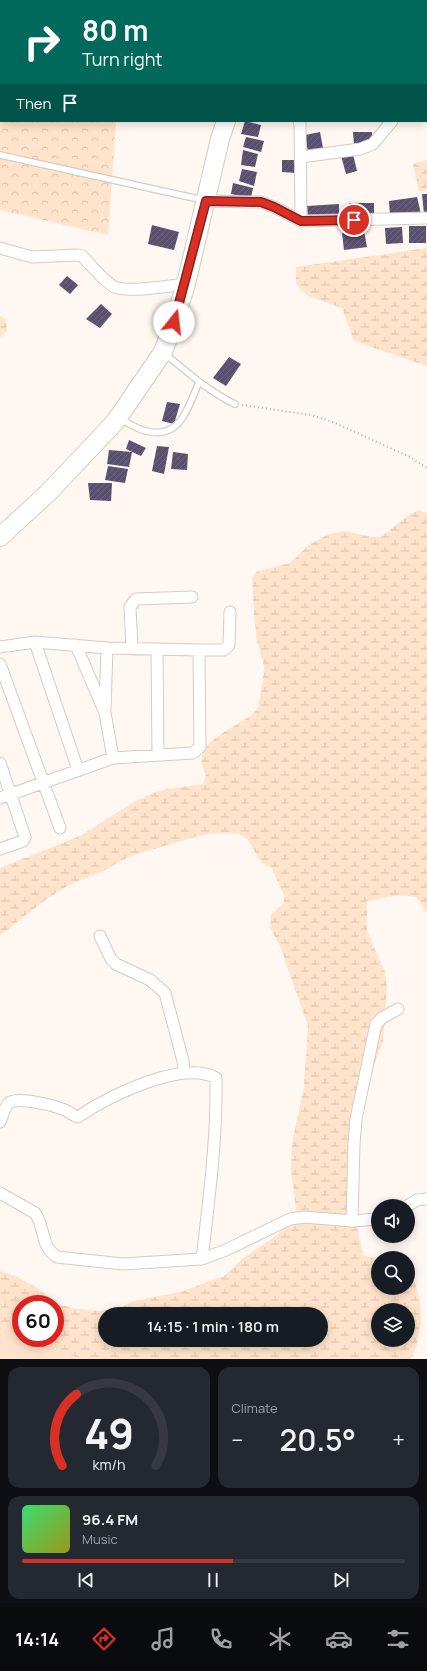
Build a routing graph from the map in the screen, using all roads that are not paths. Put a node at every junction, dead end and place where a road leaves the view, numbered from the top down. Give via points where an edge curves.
1 (226, 122) edge
2 (299, 122) edge
3 (391, 122) edge
4 (0, 155) edge
5 (301, 157) junction
6 (206, 201) junction
7 (427, 218) edge
8 (301, 221) junction
9 (0, 248) edge
10 (186, 284) junction
11 (163, 352) junction
12 (199, 382) junction
13 (235, 404) road end
14 (118, 418) junction
15 (0, 537) edge
16 (192, 598) dead end
17 (230, 612) dead end
18 (35, 642) junction
19 (76, 645) junction
20 (0, 647) edge
21 (107, 648) junction
22 (132, 649) junction
23 (156, 650) junction
24 (199, 650) junction
25 (0, 664) edge
26 (105, 714) junction
27 (158, 755) junction
28 (113, 758) junction
29 (0, 763) edge
30 (78, 770) junction
31 (44, 783) junction
32 (12, 794) junction
33 (0, 798) edge
34 (60, 828) dead end
35 (0, 849) edge
36 (100, 936) dead end
37 (398, 1009) dead end
38 (184, 1072) junction
39 (0, 1122) edge
40 (0, 1193) edge
41 (427, 1199) edge
42 (415, 1201) edge
43 (371, 1220) edge
44 (352, 1221) junction
45 (202, 1259) junction

1 - 6 main road
2 - 5 street
3 - 5 street via 373,144
4 - 6 lane
5 - 8 street
6 - 8 street via 261,202
6 - 10 main road
7 - 8 street
9 - 10 street via 32,257 82,256 116,288
10 - 11 main road
11 - 12 lane
11 - 14 main road
12 - 13 lane via 216,395
12 - 14 lane via 182,420 170,430 157,433 145,431
14 - 15 main road via 58,483
16 - 22 street via 136,599 130,607
17 - 24 street via 229,645 224,650
18 - 19 street
18 - 20 street
18 - 30 street
19 - 21 street
19 - 26 street
21 - 22 street
21 - 26 street
22 - 23 street
23 - 24 street
23 - 27 street
24 - 27 street via 200,747 193,753
25 - 31 street
26 - 28 street
27 - 28 street
28 - 30 street
29 - 32 street
30 - 31 street
31 - 32 street
31 - 34 street
32 - 33 street
32 - 35 street via 25,837 23,841
36 - 38 street via 116,964 150,980 165,993
37 - 44 street via 376,1024 362,1086 354,1144
38 - 39 street via 163,1076 129,1090 95,1105 78,1117 54,1106 12,1101 8,1103
38 - 45 street via 207,1073 216,1078 214,1160
40 - 45 street via 36,1213 46,1245 57,1257 123,1264
41 - 42 street
43 - 44 street
44 - 45 street via 305,1217 290,1220

